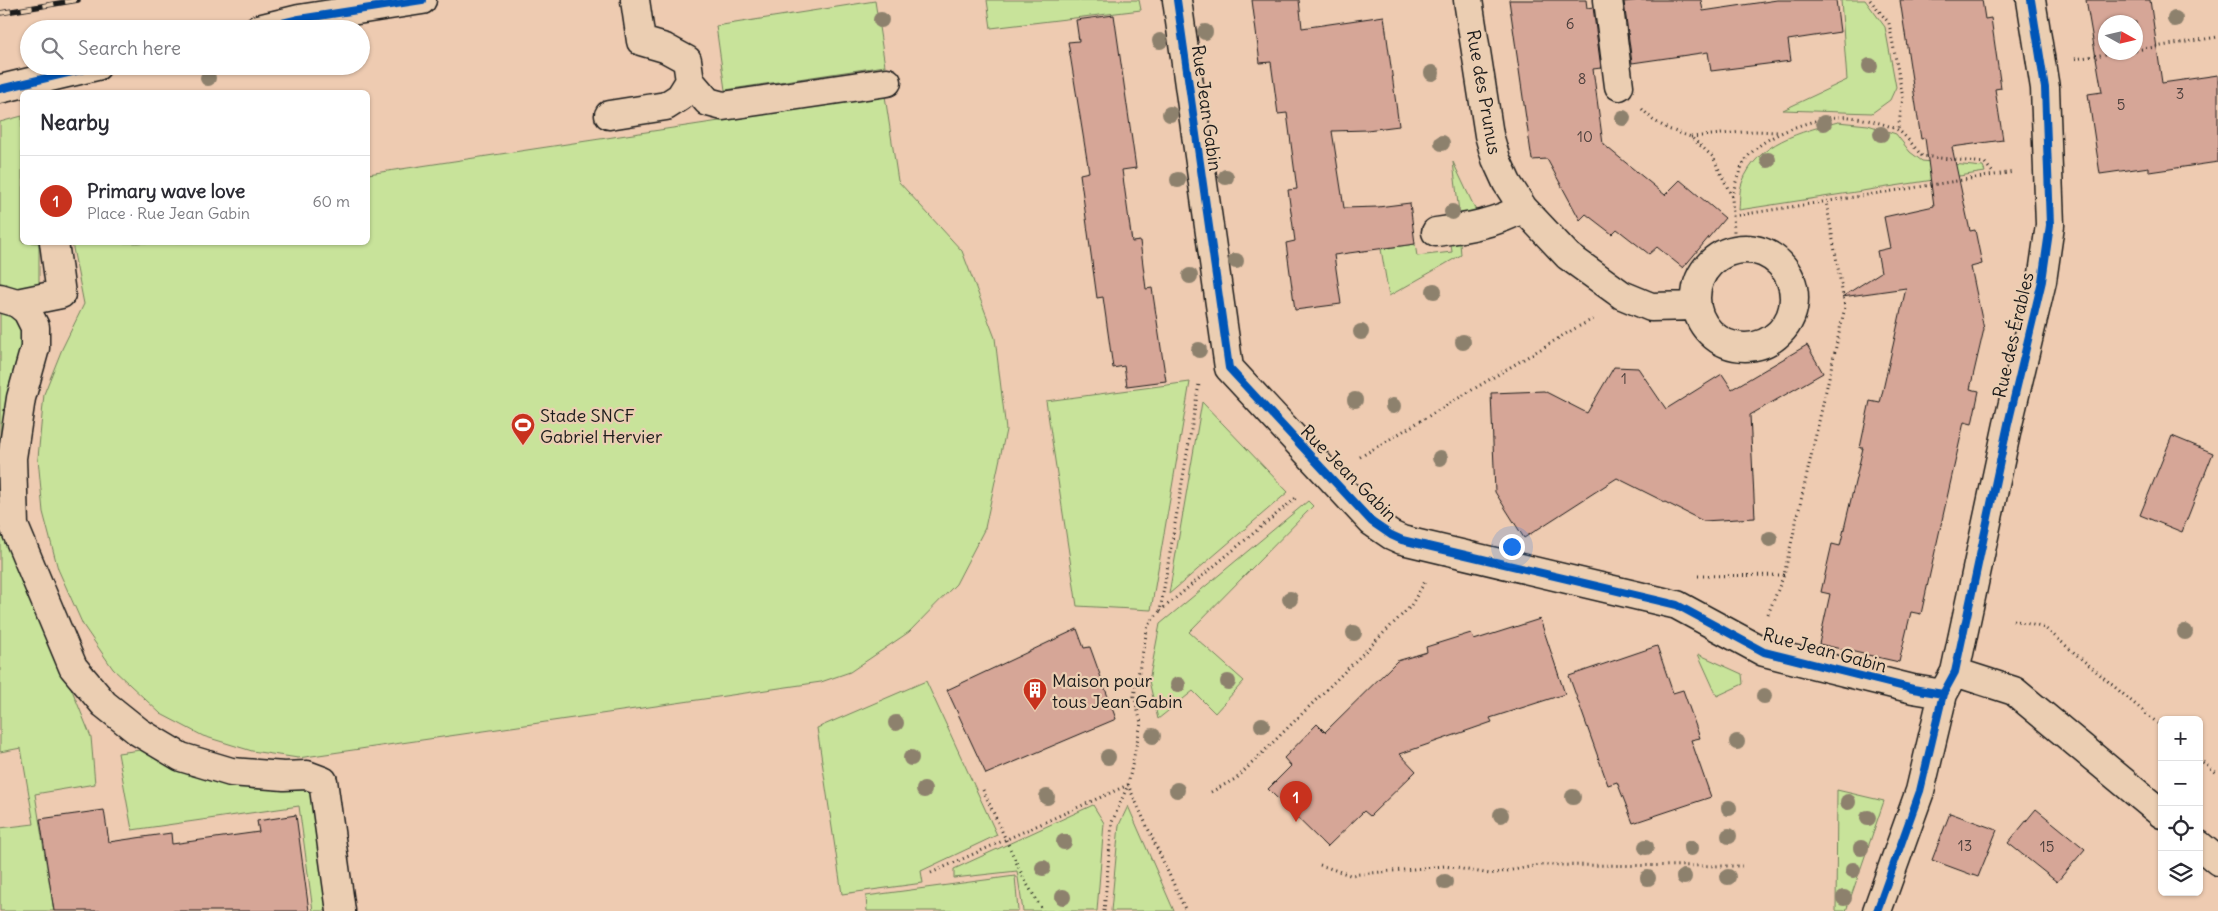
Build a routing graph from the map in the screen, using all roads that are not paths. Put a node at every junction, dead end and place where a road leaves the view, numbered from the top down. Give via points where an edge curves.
1 (422, 0) edge
2 (635, 0) edge
3 (1177, 0) edge
4 (1468, 0) edge
5 (1608, 0) edge
6 (2031, 0) edge
7 (296, 20) edge
8 (60, 75) edge
9 (690, 81) junction
10 (887, 82) dead end
11 (1620, 86) road end
12 (0, 89) edge
13 (609, 115) dead end
14 (1523, 208) junction
15 (1436, 232) dead end
16 (54, 245) edge
17 (9, 301) edge
18 (1696, 306) junction
19 (1949, 683) junction
20 (2158, 811) edge
21 (2203, 848) edge
22 (2218, 861) edge
23 (341, 911) edge
24 (1877, 911) edge

1 - 7 street
2 - 9 street via 641,41 666,48 688,60
3 - 19 street, Rue Jean Gabin via 1229,368 1372,522 1402,540 1677,605 1764,652 1912,689
4 - 14 street, Rue des Prunus via 1489,135 1500,167
5 - 11 street
6 - 19 street, Rue des Érables via 2045,88 2050,225 2044,272
8 - 12 street
9 - 10 street via 708,102 723,106
9 - 13 street via 680,97 666,106
14 - 15 street via 1508,217
14 - 18 street, Rue des Prunus via 1568,256 1622,295 1652,307
16 - 17 street via 61,294
17 - 23 street via 27,310 35,327 35,348 21,398 12,458 14,526 73,667 111,710 139,732 181,757 231,772 306,775 323,781
18 - 18 street via 1700,277 1721,255 1735,250 1750,249 1777,261 1799,289 1787,323 1776,336 1761,344 1744,347 1727,344 1713,336 1702,322
19 - 20 street, Rue Jean Gabin via 2014,691
19 - 24 street via 1920,791
21 - 22 street

